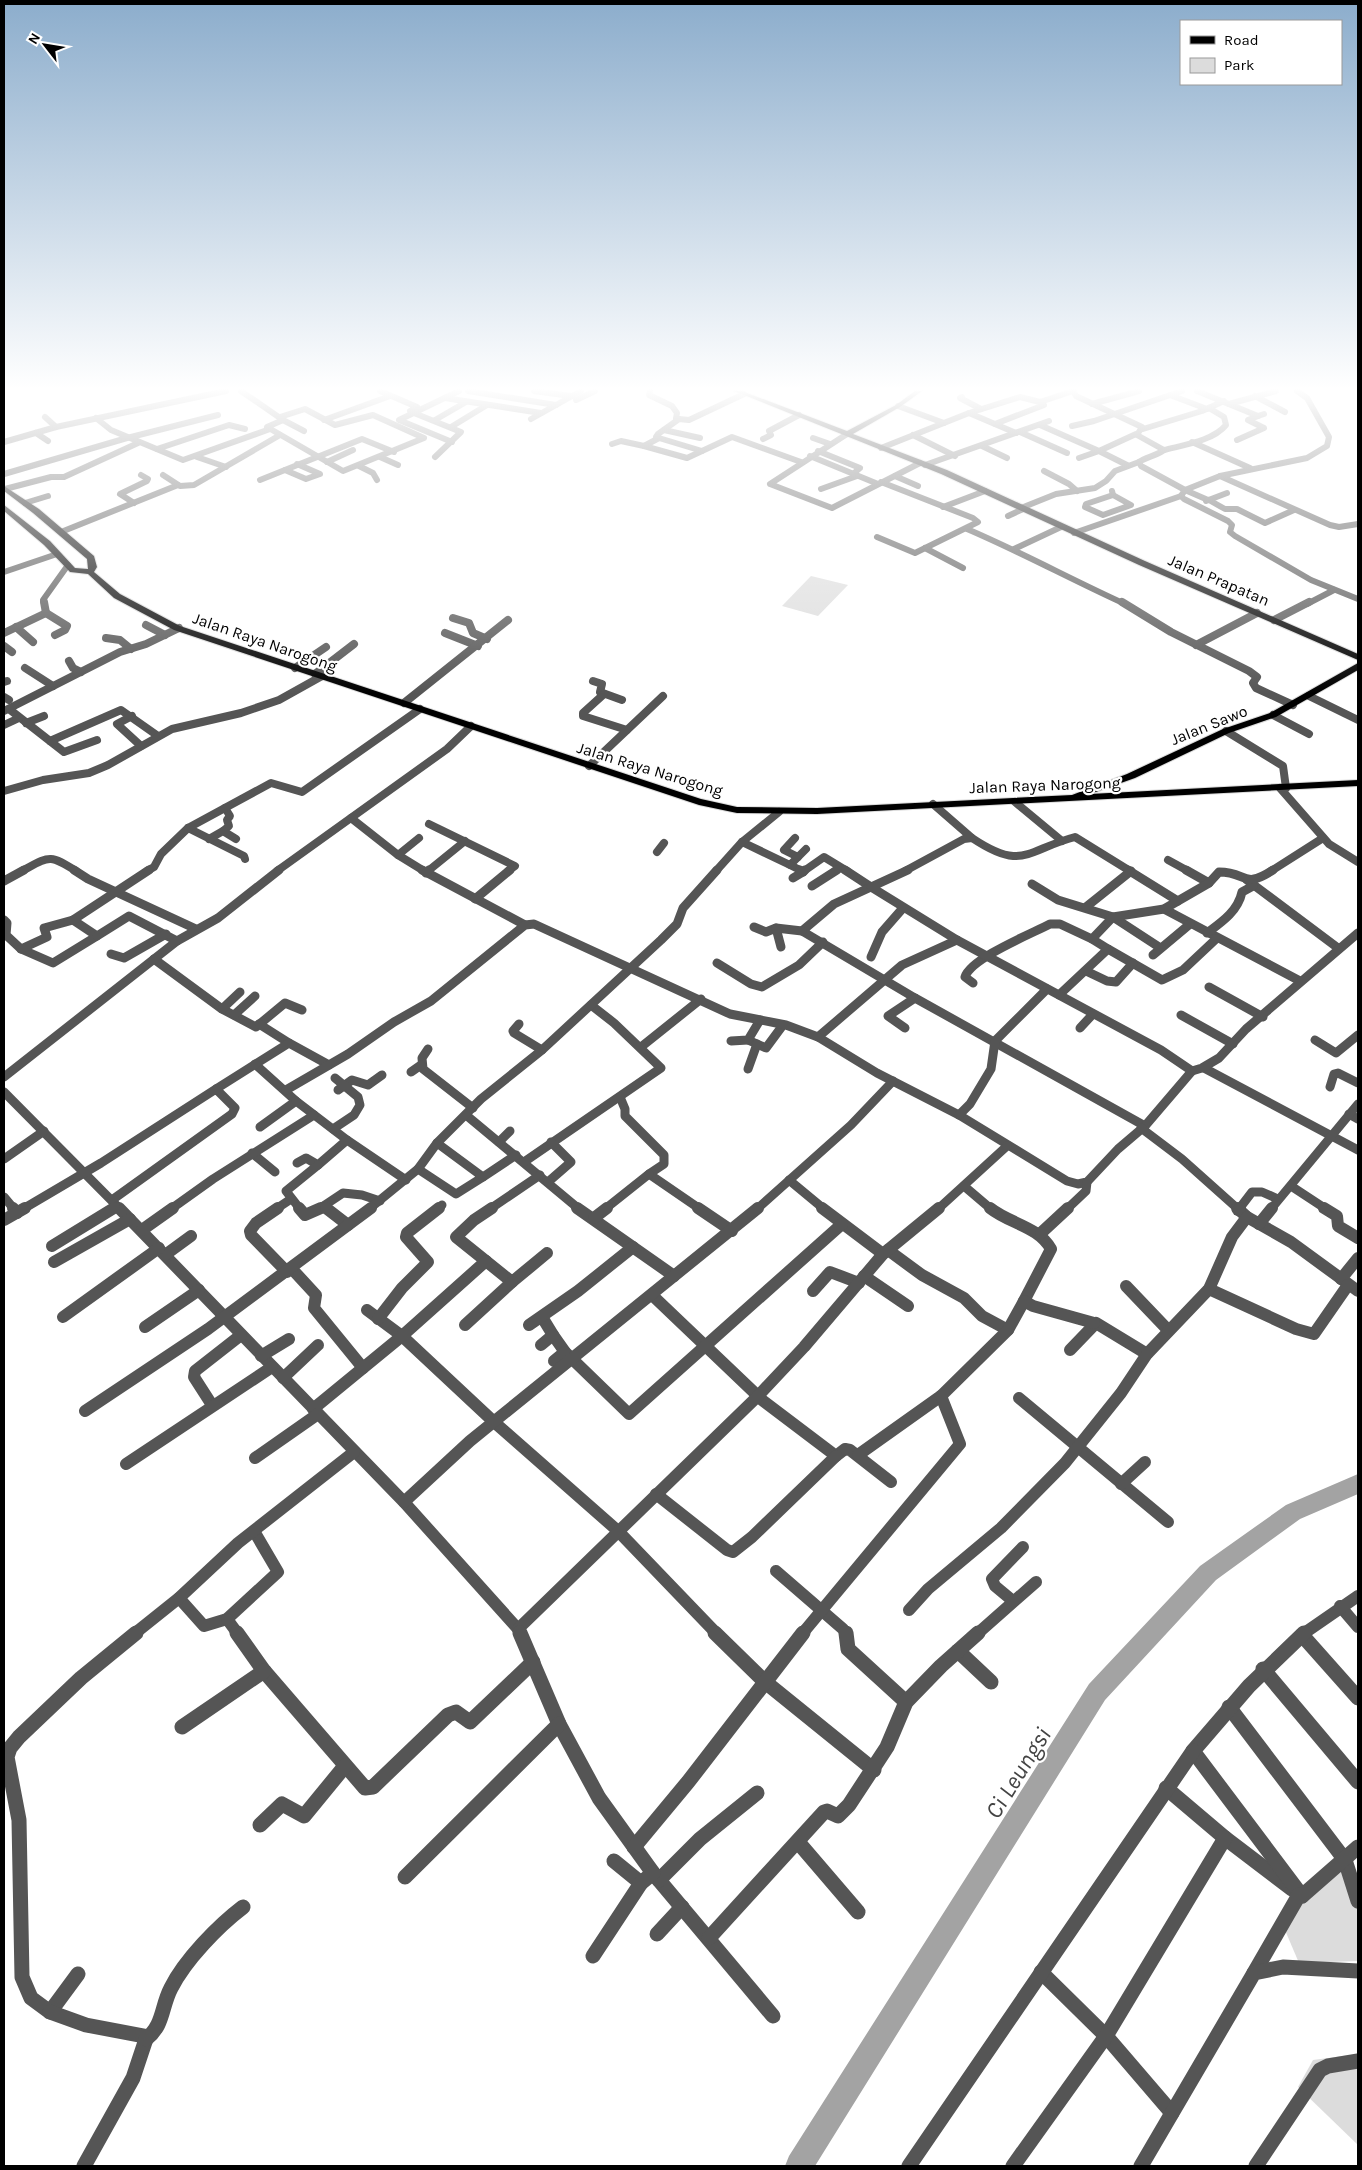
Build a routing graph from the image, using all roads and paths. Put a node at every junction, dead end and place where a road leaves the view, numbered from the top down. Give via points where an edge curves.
1 (4, 492) edge
2 (124, 492) edge
3 (160, 492) edge
4 (791, 492) edge
5 (862, 492) edge
6 (904, 492) edge
7 (982, 492) edge
8 (988, 492) edge
9 (1069, 492) edge
10 (1080, 492) edge
11 (1255, 492) edge
12 (1183, 493) junction
13 (1228, 494) dead end
14 (48, 496) dead end
15 (1209, 500) junction
16 (1095, 501) junction
17 (25, 503) junction
18 (134, 503) junction
19 (1196, 505) junction
20 (4, 507) edge
21 (123, 507) junction
22 (943, 507) junction
23 (1022, 508) junction
24 (1294, 510) junction
25 (134, 512) dead end
26 (1008, 516) dead end
27 (37, 524) junction
28 (1358, 524) edge
29 (1061, 526) junction
30 (967, 529) junction
31 (61, 532) junction
32 (1074, 533) junction
33 (877, 537) dead end
34 (925, 548) junction
35 (1014, 549) junction
36 (57, 554) junction
37 (1003, 554) dead end
38 (68, 565) junction
39 (962, 568) dead end
40 (88, 570) junction
41 (4, 572) edge
42 (1334, 590) junction
43 (1358, 599) edge
44 (46, 613) junction
45 (1257, 613) junction
46 (453, 618) dead end
47 (508, 620) dead end
48 (1274, 620) junction
49 (146, 625) dead end
50 (16, 627) junction
51 (179, 628) junction
52 (4, 633) edge
53 (445, 633) dead end
54 (55, 635) dead end
55 (165, 635) junction
56 (106, 638) dead end
57 (486, 638) junction
58 (33, 642) dead end
59 (354, 644) dead end
60 (1196, 644) junction
61 (4, 646) edge
62 (478, 646) junction
63 (326, 647) dead end
64 (131, 648) junction
65 (12, 652) dead end
66 (1358, 657) edge
67 (68, 661) dead end
68 (1358, 666) edge
69 (25, 668) dead end
70 (295, 668) junction
71 (81, 672) junction
72 (318, 675) junction
73 (593, 681) dead end
74 (53, 686) junction
75 (604, 694) junction
76 (663, 696) dead end
77 (1309, 696) junction
78 (622, 700) dead end
79 (404, 703) junction
80 (6, 704) edge
81 (1293, 706) junction
82 (420, 709) junction
83 (1273, 715) junction
84 (44, 716) dead end
85 (132, 716) junction
86 (22, 720) junction
87 (1358, 720) edge
88 (4, 725) edge
89 (472, 726) junction
90 (627, 730) junction
91 (1226, 731) junction
92 (1309, 734) dead end
93 (158, 736) junction
94 (97, 740) dead end
95 (50, 741) junction
96 (141, 746) junction
97 (588, 766) junction
98 (1358, 784) edge
99 (1283, 788) junction
100 (4, 791) edge
101 (1065, 800) junction
102 (1015, 802) junction
103 (933, 804) junction
104 (225, 808) junction
105 (779, 812) junction
106 (351, 818) junction
107 (429, 824) dead end
108 (188, 828) junction
109 (223, 831) junction
110 (419, 838) dead end
111 (795, 838) dead end
112 (972, 838) junction
113 (1322, 838) junction
114 (209, 839) junction
115 (236, 839) dead end
116 (465, 841) junction
117 (1062, 841) junction
118 (742, 842) junction
119 (664, 843) dead end
120 (806, 849) dead end
121 (657, 852) dead end
122 (398, 855) junction
123 (798, 857) junction
124 (245, 859) dead end
125 (1168, 860) dead end
126 (1358, 862) edge
127 (790, 865) junction
128 (840, 868) junction
129 (1132, 871) junction
130 (802, 872) junction
131 (426, 873) junction
132 (793, 878) dead end
133 (4, 881) edge
134 (1209, 883) junction
135 (1250, 883) junction
136 (1032, 884) dead end
137 (812, 886) dead end
138 (871, 887) junction
139 (116, 891) junction
140 (475, 899) junction
141 (1178, 901) junction
142 (1086, 907) junction
143 (903, 908) junction
144 (1164, 909) junction
145 (1113, 917) junction
146 (4, 920) edge
147 (73, 920) junction
148 (1190, 924) junction
149 (525, 925) junction
150 (754, 927) dead end
151 (776, 928) junction
152 (196, 929) junction
153 (802, 931) junction
154 (1207, 933) junction
155 (1358, 933) edge
156 (166, 934) junction
157 (96, 936) junction
158 (1216, 938) junction
159 (1092, 939) junction
160 (957, 940) junction
161 (177, 941) junction
162 (822, 942) junction
163 (782, 947) dead end
164 (1159, 947) junction
165 (1338, 948) junction
166 (21, 949) junction
167 (1108, 949) junction
168 (111, 954) dead end
169 (1152, 954) dead end
170 (988, 956) junction
171 (871, 957) dead end
172 (154, 959) junction
173 (717, 963) dead end
174 (1133, 963) junction
175 (633, 968) junction
176 (1086, 971) junction
177 (885, 981) junction
178 (1300, 982) junction
179 (973, 983) dead end
180 (1209, 987) dead end
181 (1047, 989) junction
182 (240, 992) dead end
183 (1059, 995) junction
184 (255, 996) dead end
185 (915, 998) junction
186 (701, 999) junction
187 (591, 1005) junction
188 (222, 1009) junction
189 (302, 1010) dead end
190 (1093, 1014) junction
191 (234, 1015) junction
192 (1181, 1016) dead end
193 (1263, 1017) junction
194 (760, 1020) junction
195 (259, 1024) junction
196 (519, 1024) dead end
197 (782, 1025) junction
198 (905, 1028) dead end
199 (1080, 1028) dead end
200 (1358, 1035) edge
201 (818, 1037) junction
202 (1314, 1040) dead end
203 (731, 1041) dead end
204 (996, 1041) junction
205 (289, 1042) junction
206 (752, 1042) junction
207 (1233, 1044) junction
208 (641, 1048) junction
209 (428, 1049) dead end
210 (542, 1050) junction
211 (255, 1064) junction
212 (329, 1065) junction
213 (421, 1065) junction
214 (1204, 1068) junction
215 (748, 1069) dead end
216 (1192, 1071) junction
217 (411, 1072) dead end
218 (382, 1075) dead end
219 (4, 1077) edge
220 (336, 1078) dead end
221 (893, 1081) junction
222 (1358, 1083) edge
223 (1330, 1087) dead end
224 (342, 1088) junction
225 (216, 1089) junction
226 (286, 1090) junction
227 (4, 1092) edge
228 (620, 1097) junction
229 (296, 1101) junction
230 (1358, 1104) edge
231 (469, 1111) junction
232 (314, 1115) junction
233 (959, 1115) junction
234 (1354, 1116) edge
235 (260, 1127) dead end
236 (1143, 1127) junction
237 (333, 1128) junction
238 (44, 1131) junction
239 (510, 1131) dead end
240 (1331, 1135) junction
241 (348, 1140) junction
242 (499, 1142) junction
243 (551, 1142) junction
244 (437, 1143) junction
245 (1007, 1146) junction
246 (1358, 1150) edge
247 (252, 1154) junction
248 (520, 1158) junction
249 (4, 1159) edge
250 (297, 1163) dead end
251 (318, 1165) junction
252 (418, 1169) junction
253 (275, 1172) dead end
254 (84, 1173) junction
255 (649, 1174) junction
256 (483, 1177) junction
257 (544, 1178) junction
258 (406, 1180) junction
259 (789, 1180) junction
260 (1087, 1182) junction
261 (964, 1186) junction
262 (1291, 1186) junction
263 (4, 1197) edge
264 (291, 1199) junction
265 (1278, 1199) junction
266 (380, 1201) junction
267 (114, 1203) junction
268 (442, 1205) dead end
269 (324, 1206) junction
270 (1238, 1210) junction
271 (17, 1213) junction
272 (1247, 1217) junction
273 (130, 1218) junction
274 (594, 1218) junction
275 (4, 1220) edge
276 (842, 1224) junction
277 (1259, 1224) junction
278 (348, 1226) junction
279 (142, 1230) junction
280 (732, 1232) junction
281 (1041, 1233) junction
282 (190, 1236) dead end
283 (1358, 1238) edge
284 (52, 1246) dead end
285 (633, 1247) junction
286 (162, 1251) junction
287 (886, 1252) junction
288 (546, 1253) dead end
289 (1358, 1258) edge
290 (486, 1261) junction
291 (54, 1262) dead end
292 (289, 1271) junction
293 (674, 1276) junction
294 (862, 1279) junction
295 (512, 1282) junction
296 (1349, 1285) edge
297 (1126, 1286) dead end
298 (1210, 1289) junction
299 (199, 1290) junction
300 (813, 1291) dead end
301 (652, 1295) junction
302 (1024, 1301) junction
303 (908, 1306) dead end
304 (368, 1310) dead end
305 (63, 1317) dead end
306 (224, 1317) junction
307 (542, 1317) junction
308 (378, 1319) junction
309 (1094, 1323) junction
310 (465, 1325) dead end
311 (529, 1325) dead end
312 (145, 1327) dead end
313 (1008, 1330) junction
314 (1168, 1330) junction
315 (241, 1335) junction
316 (552, 1335) junction
317 (402, 1336) junction
318 (290, 1339) dead end
319 (318, 1345) dead end
320 (541, 1345) dead end
321 (705, 1347) junction
322 (1070, 1350) dead end
323 (1147, 1354) junction
324 (568, 1355) junction
325 (261, 1356) junction
326 (554, 1361) dead end
327 (272, 1367) junction
328 (363, 1368) junction
329 (282, 1378) junction
330 (758, 1396) junction
331 (941, 1396) junction
332 (1019, 1398) dead end
333 (212, 1405) junction
334 (85, 1411) dead end
335 (315, 1412) junction
336 (494, 1422) junction
337 (1077, 1448) junction
338 (354, 1452) junction
339 (858, 1455) junction
340 (836, 1456) junction
341 (255, 1458) dead end
342 (1145, 1462) dead end
343 (126, 1464) dead end
344 (891, 1482) dead end
345 (1121, 1484) junction
346 (656, 1494) junction
347 (404, 1502) junction
348 (1168, 1522) dead end
349 (254, 1531) junction
350 (618, 1531) junction
351 (1023, 1547) dead end
352 (776, 1571) dead end
353 (1036, 1582) dead end
354 (1358, 1596) edge
355 (179, 1598) junction
356 (1013, 1602) junction
357 (1340, 1606) junction
358 (821, 1610) junction
359 (909, 1610) dead end
360 (227, 1619) junction
361 (1358, 1627) edge
362 (518, 1629) junction
363 (1302, 1635) junction
364 (958, 1651) junction
365 (533, 1662) junction
366 (1263, 1669) junction
367 (264, 1671) junction
368 (764, 1681) junction
369 (991, 1682) dead end
370 (1358, 1698) edge
371 (906, 1702) junction
372 (1229, 1707) junction
373 (559, 1724) junction
374 (182, 1727) dead end
375 (1193, 1751) junction
376 (346, 1766) junction
377 (874, 1770) junction
378 (1358, 1782) edge
379 (1166, 1788) junction
380 (757, 1793) dead end
381 (260, 1825) dead end
382 (1225, 1838) junction
383 (798, 1842) junction
384 (634, 1847) junction
385 (1358, 1847) edge
386 (614, 1860) dead end
387 (1345, 1860) junction
388 (405, 1877) dead end
389 (651, 1878) junction
390 (1301, 1896) junction
391 (1358, 1901) edge
392 (243, 1907) dead end
393 (682, 1907) junction
394 (858, 1912) dead end
395 (657, 1934) dead end
396 (709, 1938) junction
397 (593, 1956) dead end
398 (1041, 1972) junction
399 (1358, 1972) edge
400 (1254, 1973) junction
401 (78, 1974) dead end
402 (50, 2012) junction
403 (773, 2016) dead end
404 (1106, 2036) junction
405 (146, 2039) junction
406 (1358, 2061) edge
407 (1172, 2113) junction
408 (84, 2166) edge
409 (910, 2166) edge
410 (1013, 2166) edge
411 (1141, 2166) edge
412 (1256, 2166) edge

1 - 17 main road, Jalan Raya Narogong
1 - 27 main road
2 - 18 street via 120,494
3 - 18 street
4 - 5 street via 832,508
6 - 22 street
7 - 22 street
8 - 23 main road, Jalan Prapatan
9 - 23 street
10 - 16 street
11 - 24 street
12 - 15 street
12 - 19 street
12 - 32 street
13 - 15 street
14 - 17 street
15 - 19 street
15 - 24 street via 1265,523
16 - 16 street via 1085,507 1103,515 1131,506 1112,493
17 - 31 main road, Jalan Raya Narogong
18 - 21 street
19 - 42 street via 1228,521 1234,536
20 - 36 main road, Jalan Raya Narogong
21 - 25 street
21 - 31 street
22 - 30 street via 977,520
23 - 26 street
23 - 29 main road, Jalan Prapatan
24 - 28 street via 1335,527
27 - 40 main road
27 - 40 main road via 83,561
29 - 32 main road, Jalan Prapatan
29 - 35 street
30 - 34 street
30 - 35 street
31 - 40 main road, Jalan Raya Narogong via 91,558
32 - 45 main road, Jalan Prapatan
33 - 34 street via 912,552
34 - 39 street
35 - 37 street
35 - 60 street via 1126,604
36 - 38 main road, Jalan Raya Narogong
36 - 41 street
38 - 40 main road, Jalan Raya Narogong via 73,570
38 - 44 street via 44,598
40 - 51 main road, Jalan Raya Narogong via 142,612
42 - 43 street
42 - 48 street
44 - 50 street
44 - 54 street via 67,626
45 - 48 main road, Jalan Prapatan
45 - 60 street
46 - 57 street via 469,623 473,633
47 - 57 street
48 - 66 main road, Jalan Prapatan
49 - 55 street
50 - 52 street
50 - 58 street
51 - 55 street
51 - 70 main road, Jalan Raya Narogong
53 - 62 street
55 - 64 street
56 - 64 street via 120,640
57 - 62 street
59 - 72 street
60 - 81 street via 1255,674 1257,677 1253,682 1256,688
61 - 65 street
62 - 79 street
63 - 70 street
64 - 71 street
67 - 71 street
68 - 77 main road, Jalan Sawo
69 - 74 street
70 - 72 main road, Jalan Raya Narogong
71 - 74 street
72 - 79 main road, Jalan Raya Narogong
72 - 93 street via 279,700 241,713 182,726
73 - 75 street via 602,684 599,690
74 - 80 street
75 - 78 street
75 - 90 street via 583,716
76 - 90 street
77 - 81 main road, Jalan Sawo
77 - 87 street
79 - 82 main road, Jalan Raya Narogong
80 - 86 street
81 - 83 main road, Jalan Sawo
82 - 89 main road, Jalan Raya Narogong
82 - 104 street via 302,792 272,783
83 - 91 main road, Jalan Sawo
83 - 92 street
84 - 86 street
85 - 93 street
85 - 95 street via 121,710
85 - 96 street via 117,724
86 - 88 street
86 - 95 street
89 - 97 main road, Jalan Raya Narogong
89 - 106 street via 447,749
90 - 97 street
91 - 99 street via 1283,766
91 - 101 main road, Jalan Sawo via 1132,776
93 - 96 street
94 - 95 street via 64,752
96 - 100 street via 88,773 43,780
97 - 105 main road, Jalan Raya Narogong via 718,807
98 - 99 main road, Jalan Raya Narogong
99 - 101 main road, Jalan Raya Narogong
99 - 113 street
101 - 102 main road, Jalan Raya Narogong
102 - 103 main road, Jalan Raya Narogong
102 - 117 street
103 - 105 main road, Jalan Raya Narogong
103 - 112 street
104 - 108 street
104 - 109 street via 230,816 227,820 229,826
105 - 118 street
106 - 122 street
106 - 152 street via 218,918
107 - 116 street
108 - 114 street
108 - 139 street via 161,854 154,867
109 - 114 street
109 - 115 street
110 - 122 street
111 - 123 street via 784,850
112 - 117 street via 989,850 1017,858
112 - 138 street via 964,839
113 - 126 street
113 - 135 street
114 - 124 street
116 - 131 street
116 - 140 street via 515,866
117 - 129 street via 1075,837
118 - 127 street
118 - 175 street via 683,908 677,924
119 - 121 street
120 - 123 street
122 - 131 street
123 - 127 street
125 - 134 street
127 - 130 street
128 - 130 street via 824,857
128 - 137 street
128 - 138 street
129 - 141 street
129 - 142 street
130 - 132 street
131 - 140 street
133 - 139 street via 47,858 54,858 88,880
134 - 135 street via 1224,871
134 - 141 street
135 - 154 street via 1242,892 1242,901
135 - 165 street
136 - 142 street via 1058,900
138 - 143 street
138 - 153 street via 850,894 812,920
139 - 147 street
139 - 152 street
140 - 149 street
141 - 144 street
142 - 145 street
143 - 160 street
143 - 171 street via 882,932
144 - 145 street
144 - 148 street
145 - 159 street
145 - 164 street
146 - 166 street via 7,923 6,935
147 - 157 street
147 - 166 street via 44,928 47,937
148 - 154 street
148 - 164 street
149 - 175 street via 538,925
149 - 212 street via 431,1001
150 - 151 street via 766,932
151 - 153 street
151 - 163 street
152 - 161 street
153 - 162 street
154 - 158 street
155 - 165 street
156 - 157 street via 129,916
156 - 161 street
156 - 168 street via 124,958
157 - 166 street via 53,964
158 - 174 street via 1191,964 1168,981
158 - 178 street
159 - 167 street
159 - 170 street via 1054,923
160 - 170 street
160 - 177 street via 902,965
161 - 172 street
162 - 173 street via 799,965 762,987 751,984
162 - 177 street
164 - 169 street
165 - 178 street
167 - 174 street
167 - 176 street
170 - 179 street via 965,974
170 - 181 street
172 - 188 street
172 - 219 street
174 - 176 street via 1116,982
175 - 186 street
175 - 187 street
176 - 183 street
177 - 185 street
177 - 201 street
178 - 193 street
180 - 193 street
181 - 183 street
181 - 204 street
182 - 188 street
183 - 190 street
184 - 191 street
185 - 198 street via 888,1015
185 - 204 street
186 - 194 street via 730,1014
186 - 208 street
187 - 208 street
187 - 210 street
188 - 191 street
189 - 195 street via 285,1004
190 - 199 street
190 - 216 street via 1161,1050
191 - 195 street via 256,1027
192 - 207 street
193 - 207 street
194 - 197 street
194 - 206 street
195 - 205 street
196 - 210 street via 514,1033
197 - 201 street
197 - 206 street via 767,1048
200 - 202 street via 1336,1053
201 - 221 street
203 - 206 street
204 - 233 street via 990,1069 970,1104
204 - 236 street
205 - 211 street
205 - 212 street
206 - 215 street
207 - 214 street
208 - 228 street via 661,1068
209 - 213 street via 422,1056
210 - 231 street
211 - 225 street
211 - 226 street
212 - 226 street
213 - 217 street
213 - 231 street
214 - 216 street
214 - 240 street
216 - 236 street
218 - 224 street via 368,1085 356,1079
220 - 224 street
221 - 233 street
221 - 259 street via 851,1125
222 - 223 street via 1338,1073 1334,1074
224 - 237 street via 358,1097 360,1105 354,1115
225 - 254 street
225 - 267 street via 235,1108 234,1112
226 - 229 street
227 - 238 street
228 - 243 street
228 - 255 street via 624,1116 664,1155 664,1164
229 - 232 street
229 - 235 street
230 - 234 street
231 - 242 street
231 - 244 street
232 - 237 street
232 - 247 street
233 - 245 street
234 - 240 street
236 - 260 street
236 - 270 street
237 - 241 street
238 - 249 street
238 - 254 street
239 - 242 street
240 - 246 street
240 - 262 street
241 - 251 street
241 - 258 street
242 - 248 street
243 - 248 street
243 - 257 street via 571,1162
244 - 252 street
244 - 256 street
245 - 260 street via 1067,1181
245 - 261 street
247 - 253 street
247 - 279 street
248 - 256 street
248 - 257 street
250 - 251 street via 306,1158
251 - 264 street via 287,1190
252 - 256 street via 456,1194
252 - 258 street
254 - 267 street
254 - 271 street
255 - 274 street
255 - 280 street
257 - 274 street via 573,1205
257 - 290 street via 456,1235 457,1240
258 - 266 street
259 - 276 street
259 - 280 street
260 - 281 street via 1086,1191
261 - 281 street via 1003,1217
261 - 287 street
262 - 265 street
262 - 283 street via 1337,1216 1338,1226
263 - 271 street
264 - 269 street via 306,1216
264 - 292 street via 256,1223 250,1231 250,1235
265 - 270 street via 1256,1188
265 - 277 street
266 - 269 street via 345,1192
266 - 278 street
267 - 273 street
267 - 284 street
268 - 308 street via 406,1233 428,1261
269 - 278 street
270 - 272 street
271 - 275 street
272 - 277 street
272 - 298 street via 1232,1237
273 - 279 street
273 - 291 street
274 - 285 street
276 - 287 street
276 - 321 street via 774,1281
277 - 296 street via 1291,1242
278 - 292 street
279 - 286 street
280 - 293 street
281 - 302 street via 1051,1249
282 - 286 street
285 - 293 street
285 - 307 street
286 - 299 street
286 - 305 street
287 - 294 street
287 - 313 street via 964,1298 982,1316
288 - 295 street
289 - 296 street
290 - 295 street
290 - 317 street
292 - 306 street
292 - 328 street via 316,1295 314,1308
293 - 301 street
294 - 300 street via 830,1272
294 - 303 street
294 - 330 street
295 - 310 street
296 - 298 street via 1314,1334 1296,1329
297 - 314 street
298 - 314 street
299 - 306 street
299 - 312 street
301 - 321 street
301 - 324 street
302 - 309 street
302 - 313 street
304 - 308 street
306 - 315 street
306 - 334 street
307 - 311 street
307 - 316 street
308 - 317 street
309 - 322 street
309 - 323 street via 1100,1323
313 - 331 street
314 - 323 street
315 - 325 street
315 - 333 street via 194,1373
316 - 320 street
316 - 324 street
317 - 328 street
317 - 336 street
318 - 325 street
319 - 329 street
321 - 324 street via 629,1414
321 - 330 street
323 - 337 street
324 - 326 street
324 - 336 street
325 - 327 street
327 - 329 street
327 - 333 street
328 - 335 street
329 - 335 street
330 - 340 street
330 - 346 street
331 - 339 street
331 - 358 street via 960,1444
332 - 337 street
333 - 343 street
335 - 338 street
335 - 341 street
336 - 347 street
336 - 350 street
337 - 345 street
337 - 359 street via 1001,1528 928,1589
338 - 347 street
338 - 349 street
339 - 340 street via 846,1449
339 - 344 street
340 - 346 street via 733,1552
342 - 345 street
345 - 348 street
346 - 350 street
347 - 362 street
349 - 355 street
349 - 360 street via 278,1572
350 - 362 street
350 - 368 street
351 - 356 street via 992,1579 995,1586
352 - 358 street
353 - 356 street
354 - 357 street
355 - 360 street via 206,1627
355 - 402 street via 48,1707 8,1752 20,1820 22,1977 31,1998
356 - 364 street
357 - 361 street
357 - 363 street
358 - 368 street
358 - 371 street via 845,1631 848,1648
360 - 367 street
362 - 365 street
363 - 366 street
363 - 370 street
364 - 369 street
364 - 371 street
365 - 373 street
365 - 376 street via 470,1722 456,1712 448,1715 373,1787 363,1787
366 - 372 street
366 - 378 street
367 - 374 street
367 - 376 street
368 - 377 street
368 - 384 street
371 - 377 street
372 - 375 street
372 - 387 street
373 - 384 street via 599,1798
373 - 388 street
375 - 379 street
375 - 390 street
376 - 381 street via 304,1816 282,1804
377 - 383 street via 842,1813 836,1816 824,1812
379 - 382 street
379 - 398 street
380 - 389 street
382 - 390 street
382 - 404 street
383 - 394 street
383 - 396 street
384 - 389 street
385 - 387 street
386 - 389 street
387 - 390 street
387 - 391 street
389 - 393 street
389 - 397 street
390 - 400 street
392 - 405 street via 224,1922 174,1983 162,2020
393 - 395 street
393 - 396 street
396 - 403 street
398 - 404 street
398 - 409 street
399 - 400 street via 1283,1967
400 - 407 street
401 - 402 street
402 - 405 street via 86,2025
404 - 407 street
404 - 410 street
405 - 408 street via 133,2078
406 - 412 street via 1320,2070
407 - 411 street

